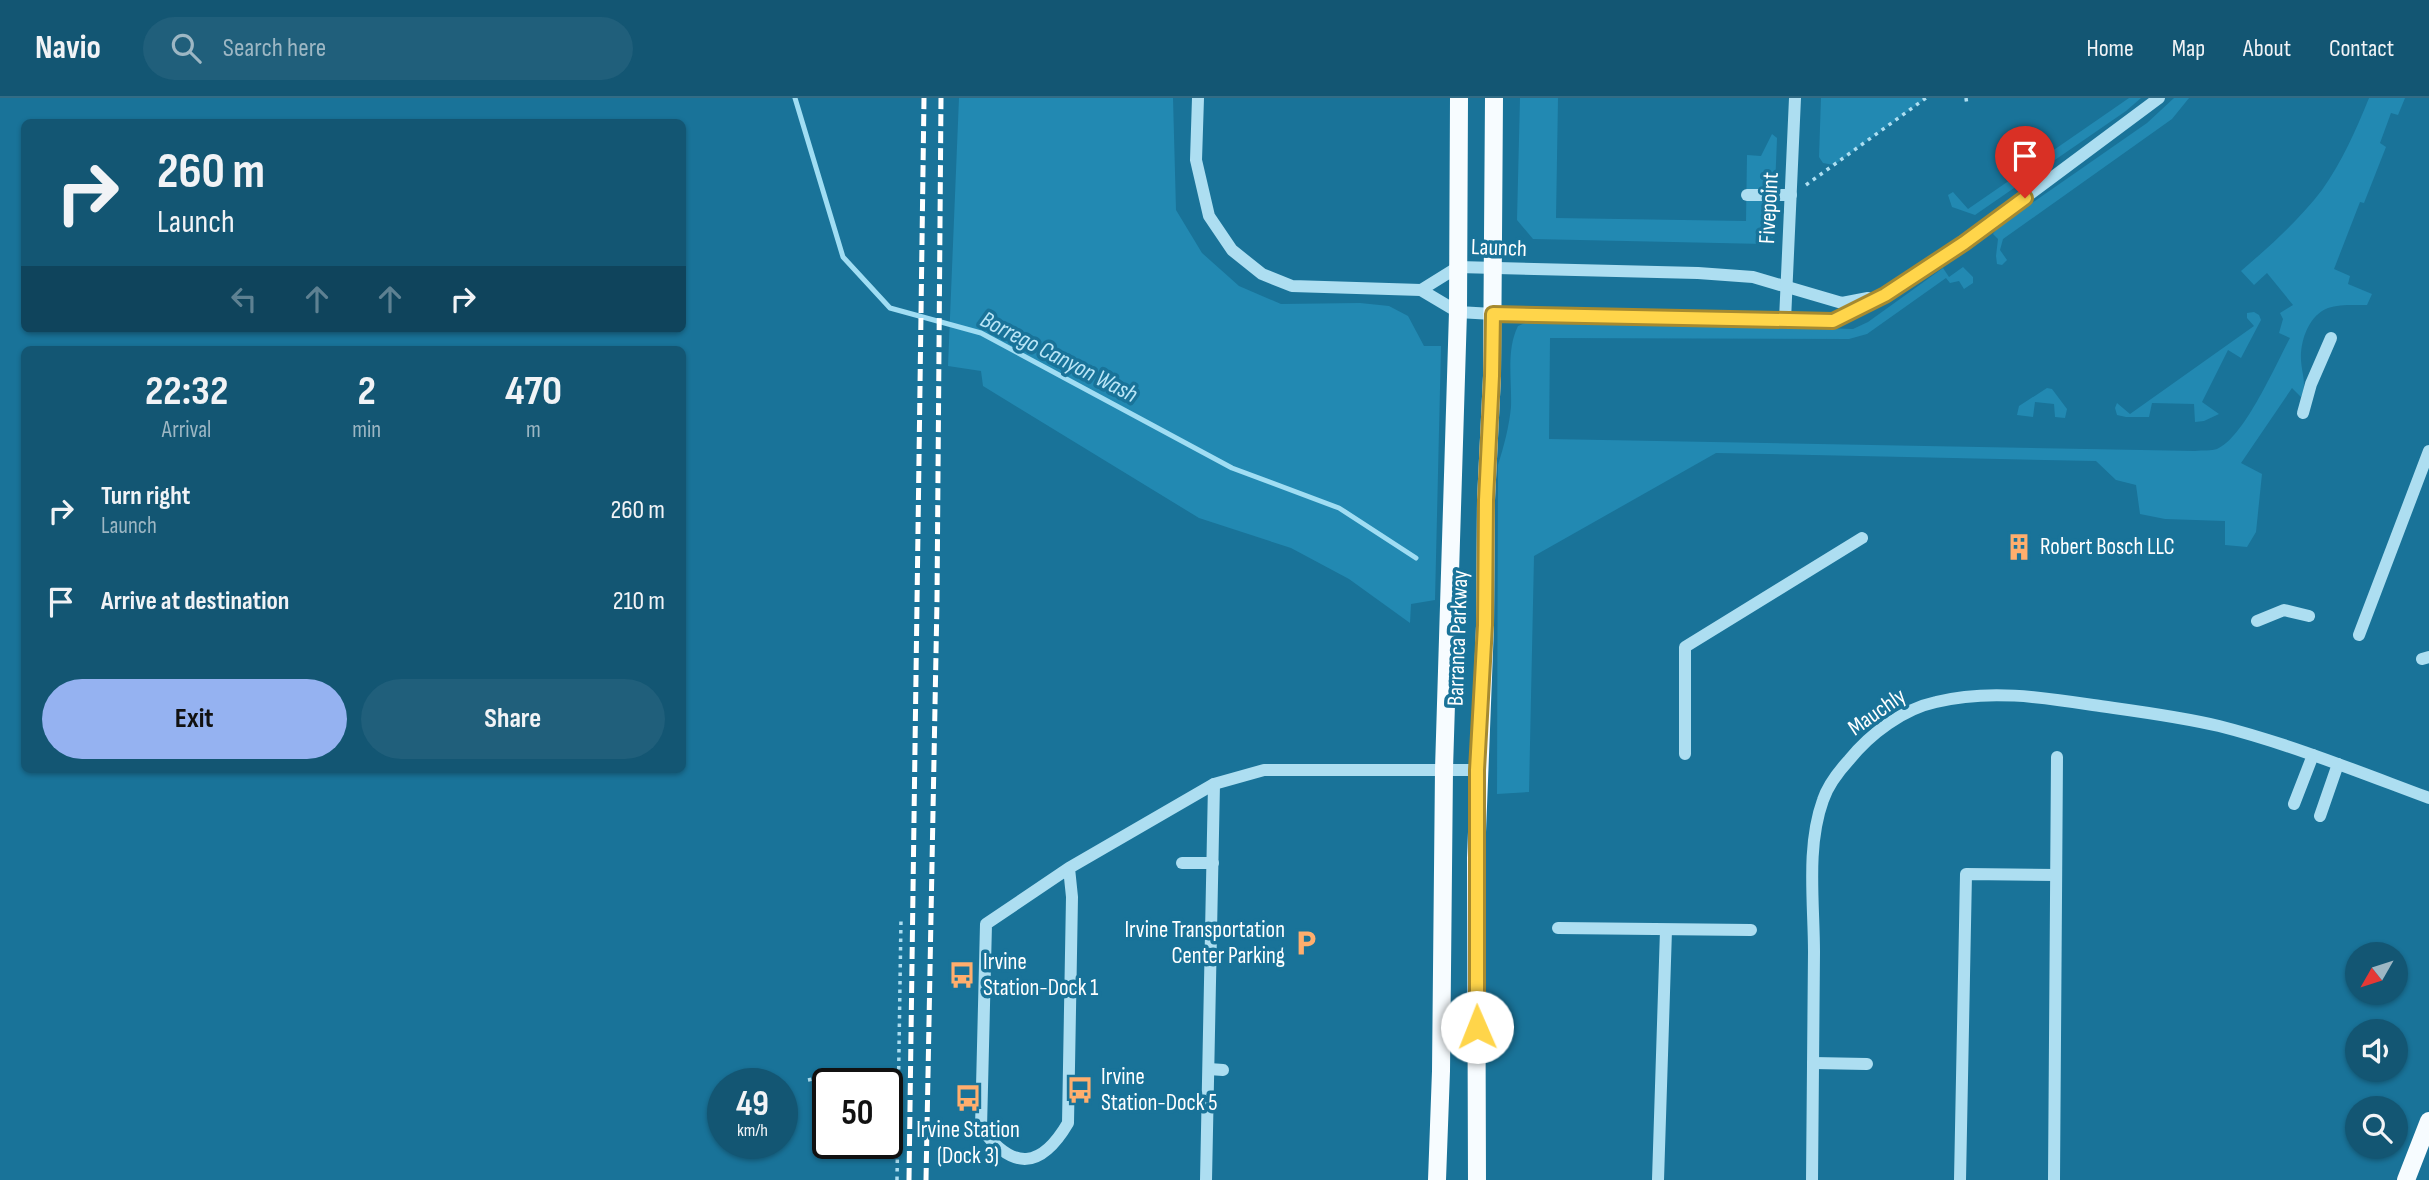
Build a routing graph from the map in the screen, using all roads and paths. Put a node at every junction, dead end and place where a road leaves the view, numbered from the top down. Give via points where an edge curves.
1 (1198, 98) edge
2 (1459, 98) edge
3 (1494, 98) edge
4 (1795, 98) edge
5 (1926, 98) edge
6 (1966, 98) edge
7 (2158, 98) edge
8 (1967, 105) dead end
9 (1747, 195) dead end
10 (1791, 195) junction
11 (1458, 267) junction
12 (1493, 270) junction
13 (1786, 288) junction
14 (1421, 290) junction
15 (1885, 295) junction
16 (1458, 312) junction
17 (1493, 314) junction
18 (1785, 320) junction
19 (2331, 338) dead end
20 (2303, 413) dead end
21 (2429, 451) edge
22 (1862, 538) dead end
23 (2309, 616) dead end
24 (2257, 621) dead end
25 (2359, 635) dead end
26 (1685, 754) dead end
27 (2313, 755) junction
28 (2057, 757) dead end
29 (2338, 764) junction
30 (1444, 769) junction
31 (1477, 770) junction
32 (1214, 784) junction
33 (2429, 798) edge
34 (2294, 804) dead end
35 (2320, 816) dead end
36 (1182, 863) dead end
37 (1213, 863) junction
38 (1069, 868) junction
39 (2056, 875) junction
40 (901, 919) dead end
41 (1558, 928) dead end
42 (1666, 930) junction
43 (1751, 930) dead end
44 (1813, 1063) junction
45 (1867, 1064) dead end
46 (899, 1068) edge
47 (1209, 1069) junction
48 (1223, 1070) dead end
49 (812, 1079) edge
50 (808, 1080) dead end
51 (2429, 1121) edge
52 (897, 1159) edge
53 (897, 1180) edge
54 (1206, 1180) edge
55 (1437, 1180) edge
56 (1477, 1180) edge
57 (1658, 1180) edge
58 (1812, 1180) edge
59 (1960, 1180) edge
60 (2054, 1180) edge
61 (2406, 1180) edge

1 - 14 street via 1196,160 1209,216 1232,250 1262,274 1292,286
2 - 11 main road, Barranca Parkway
3 - 12 main road, Barranca Parkway
4 - 10 street, Fivepoint
5 - 10 path
6 - 8 path
7 - 15 street, Launch via 1964,243
9 - 10 street
10 - 13 street, Fivepoint
11 - 12 street, Launch
11 - 14 street, Launch
11 - 16 main road, Barranca Parkway
12 - 13 street, Launch via 1698,273 1753,278
12 - 17 main road, Barranca Parkway
13 - 15 street, Launch via 1842,303
13 - 18 street, Fivepoint
14 - 16 street, Launch
15 - 18 street, Launch via 1833,321
16 - 17 street, Launch
16 - 30 main road, Barranca Parkway
17 - 18 street, Launch
17 - 31 main road, Barranca Parkway
19 - 20 street
21 - 25 street
22 - 26 street via 1685,647
23 - 24 street via 2284,610
27 - 29 street, Mauchly
27 - 34 street
27 - 44 street, Mauchly via 2200,722 2046,697 1958,698 1934,702 1899,718 1858,748 1839,772 1824,798 1817,824
28 - 39 street
29 - 33 street, Mauchly
29 - 35 street
30 - 31 street
30 - 32 street via 1264,770
30 - 55 main road, Barranca Parkway
31 - 56 main road, Barranca Parkway
32 - 37 street
32 - 38 street
36 - 37 street
37 - 47 street
38 - 38 street via 986,924 981,1128 994,1146 1015,1159 1045,1153 1068,1123
39 - 59 street via 1966,873
39 - 60 street
40 - 46 path
41 - 42 street
42 - 43 street
42 - 57 street
44 - 45 street
44 - 58 street, Mauchly
47 - 48 street
47 - 54 street
49 - 50 path
51 - 61 main road
52 - 53 path

